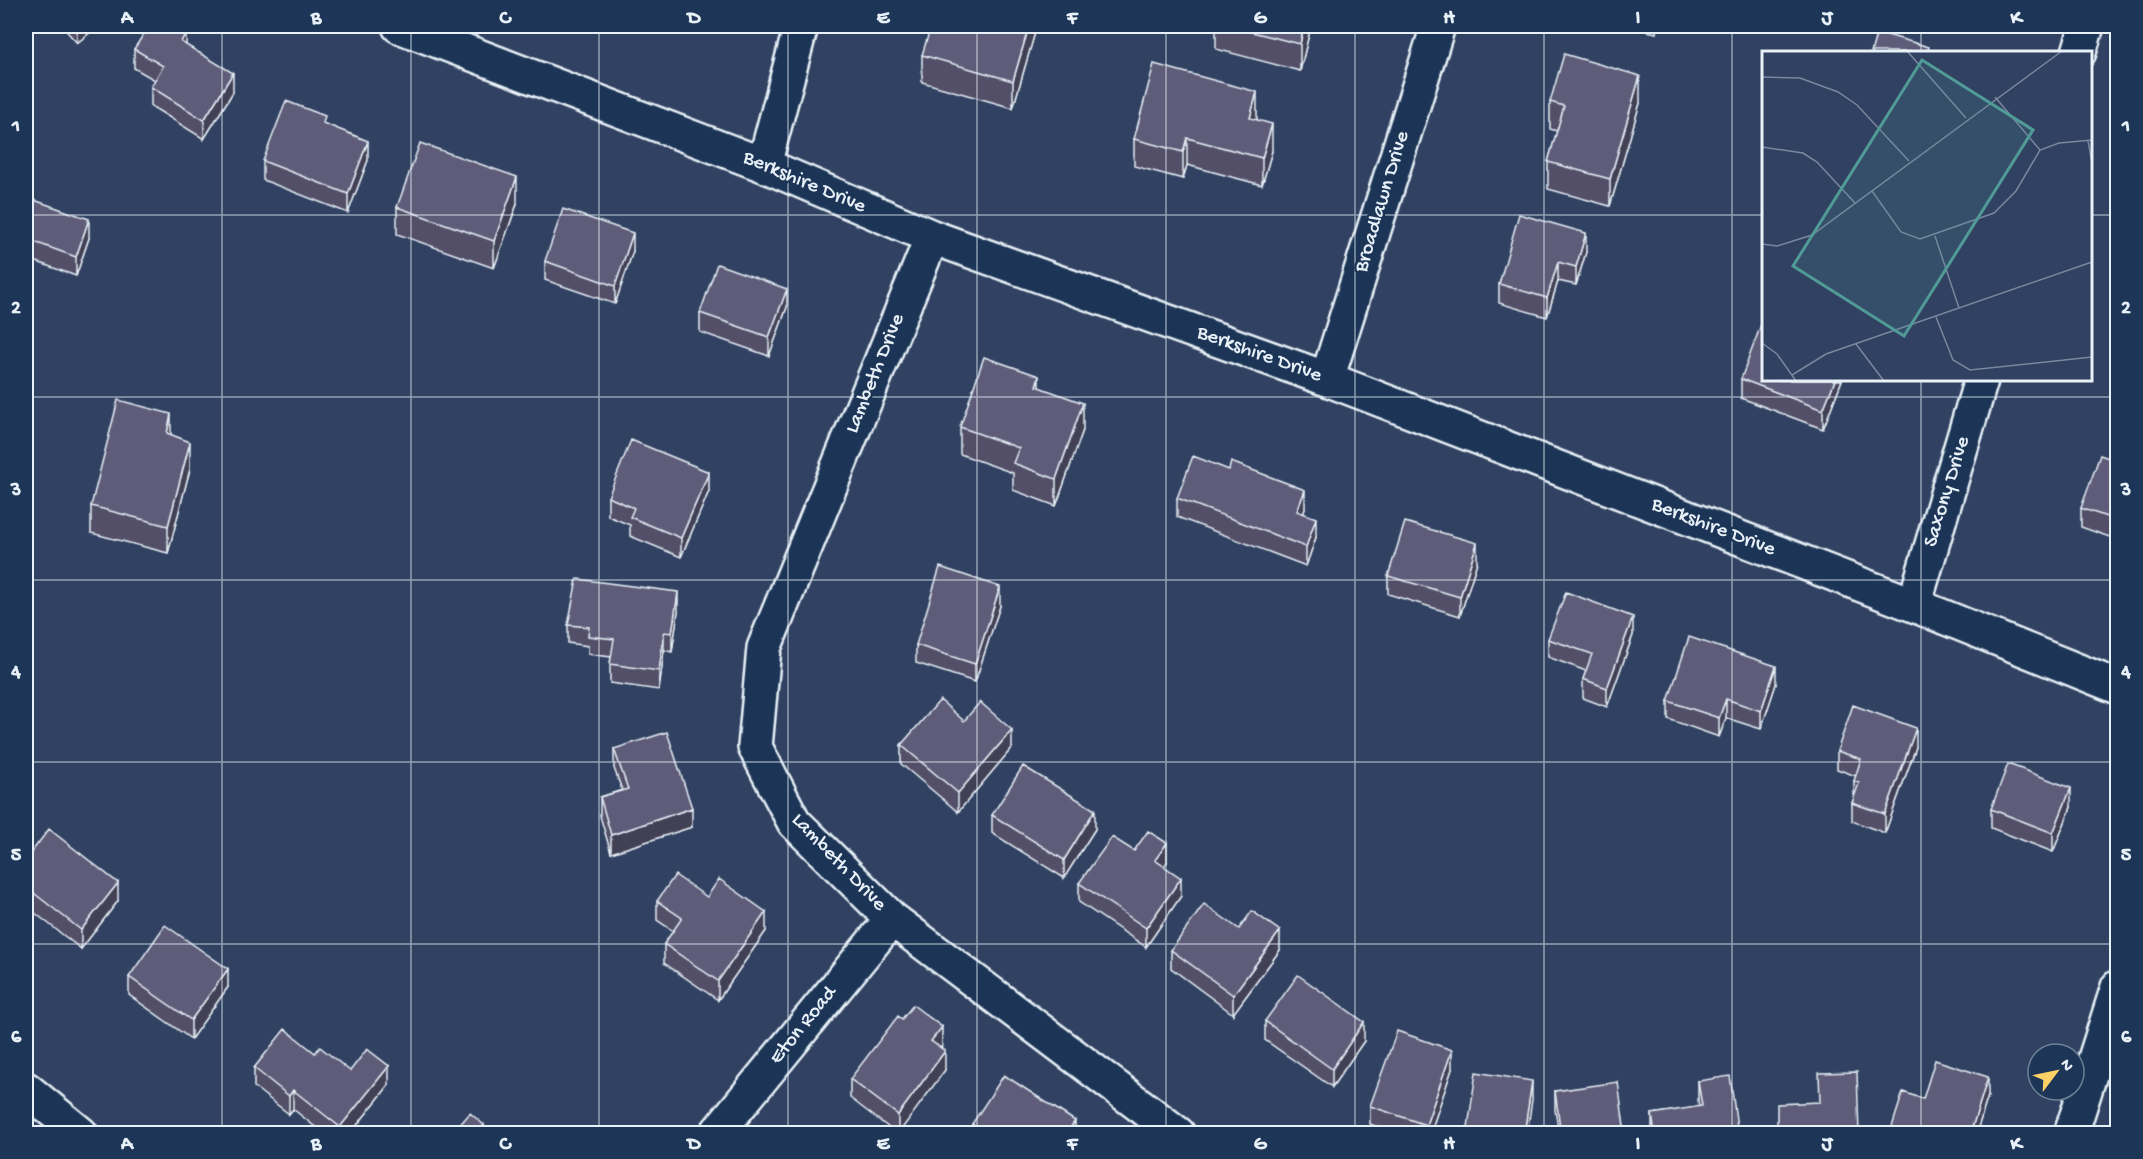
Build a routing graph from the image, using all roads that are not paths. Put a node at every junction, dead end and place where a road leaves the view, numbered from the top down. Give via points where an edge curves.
1 (399, 26) edge
2 (801, 26) edge
3 (1438, 26) edge
4 (2087, 26) edge
5 (2079, 51) edge
6 (764, 165) junction
7 (932, 237) junction
8 (1328, 379) junction
9 (1981, 381) edge
10 (1914, 605) junction
11 (2118, 687) edge
12 (892, 919) junction
13 (2118, 987) edge
14 (26, 1089) edge
15 (81, 1134) edge
16 (716, 1134) edge
17 (1178, 1134) edge
18 (2071, 1134) edge

1 - 6 street, Berkshire Drive
2 - 6 street
3 - 8 street, Broadlawn Drive
4 - 5 street
6 - 7 street, Berkshire Drive
7 - 8 street, Berkshire Drive
7 - 12 street, Lambeth Drive via 764,648 755,747 794,822
8 - 10 street, Berkshire Drive
9 - 10 street, Saxony Drive
10 - 11 street, Berkshire Drive
12 - 16 street, Eton Road
12 - 17 street, Lambeth Drive
13 - 18 street
14 - 15 street

